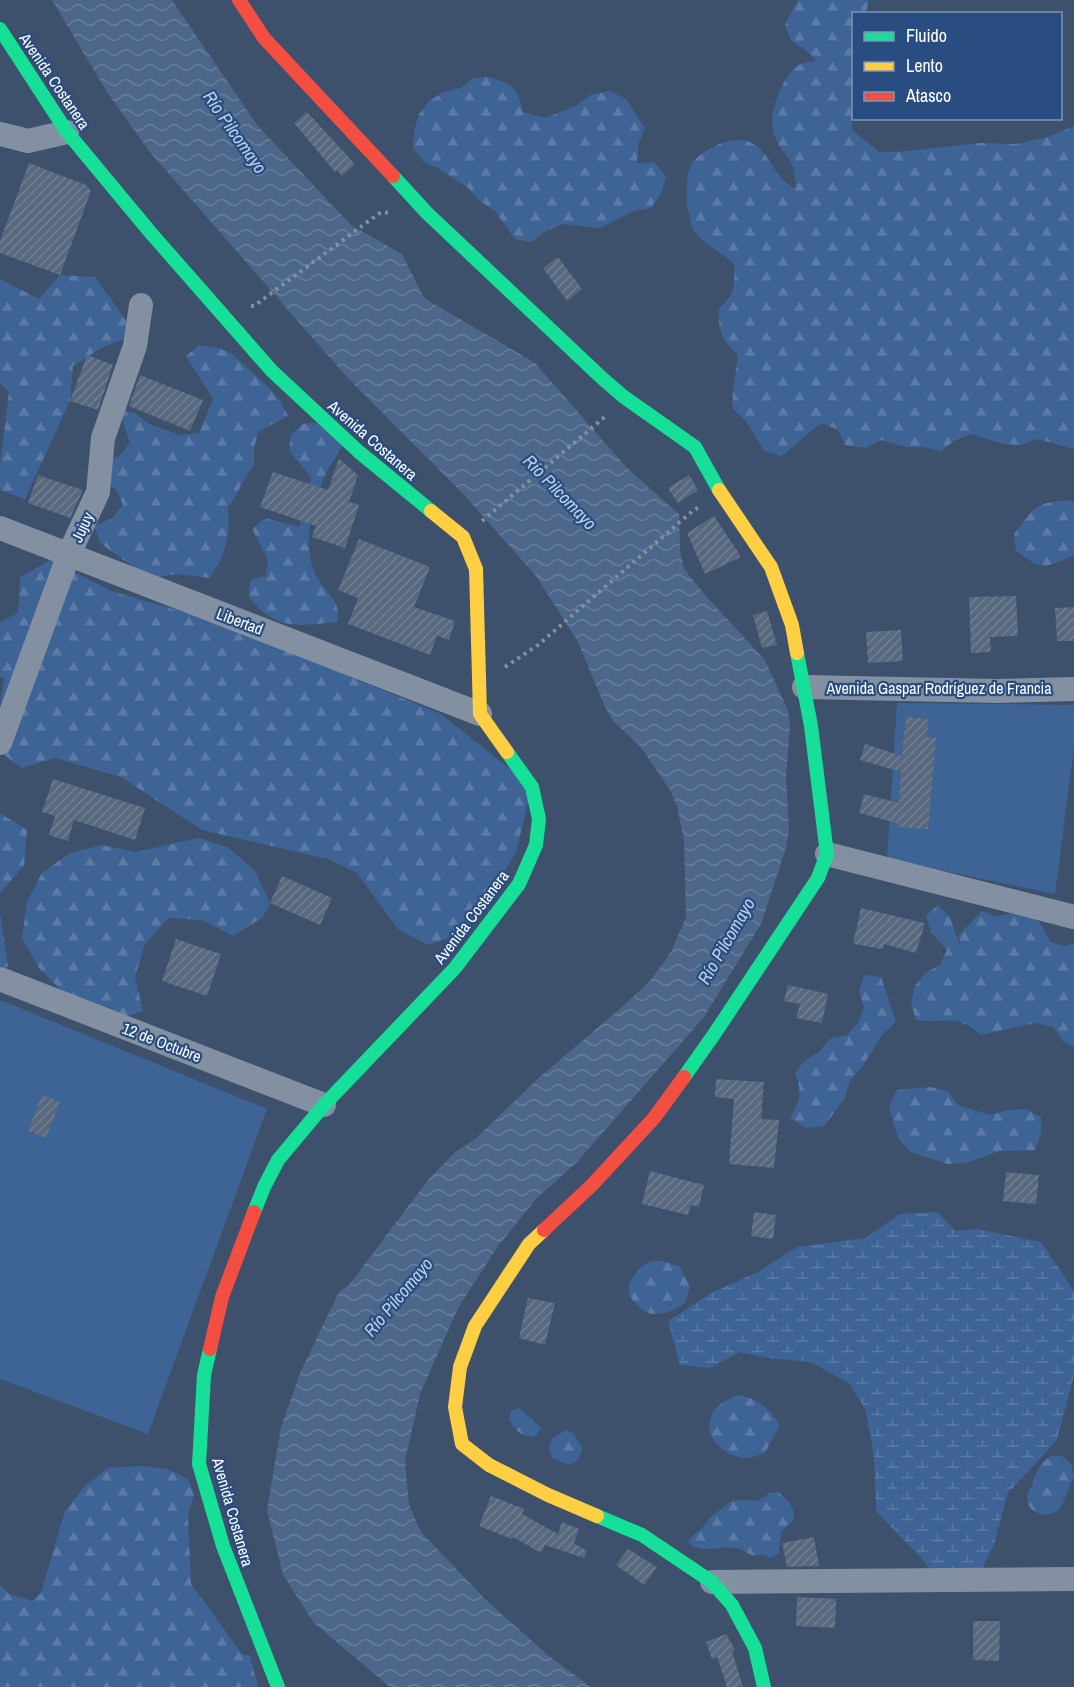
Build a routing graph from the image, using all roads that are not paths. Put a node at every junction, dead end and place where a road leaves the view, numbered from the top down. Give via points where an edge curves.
1 (239, 0) edge
2 (0, 29) edge
3 (67, 132) junction
4 (0, 134) edge
5 (141, 305) dead end
6 (0, 528) edge
7 (69, 554) junction
8 (804, 687) junction
9 (1074, 688) edge
10 (480, 714) junction
11 (0, 743) edge
12 (827, 854) junction
13 (1074, 917) edge
14 (0, 979) edge
15 (324, 1106) junction
16 (1074, 1579) edge
17 (711, 1582) junction
18 (278, 1687) edge
19 (764, 1687) edge

1 - 8 street via 264,38 427,213 603,379 695,447 771,567 792,625
2 - 3 street, Avenida Costanera
3 - 4 street via 28,141
3 - 10 street, Avenida Costanera via 272,371 358,452 463,537 476,569
5 - 7 street, Jujuy via 135,346 104,438 98,492
6 - 7 street, Libertad
7 - 10 street, Libertad
7 - 11 street, Jujuy
8 - 9 street, Avenida Gaspar Rodríguez de Francia via 998,691
8 - 12 street
10 - 15 street, Avenida Costanera via 532,787 539,819 537,846 519,884 454,968
12 - 13 street
12 - 17 street via 818,878 654,1118 592,1185 529,1244 475,1326 460,1367 455,1407 462,1444 489,1466 642,1535
14 - 15 street, 12 de Octubre
15 - 18 street, Avenida Costanera via 278,1160 264,1187 222,1297 204,1375 199,1464 223,1546
16 - 17 street
17 - 19 street via 732,1605 755,1648

